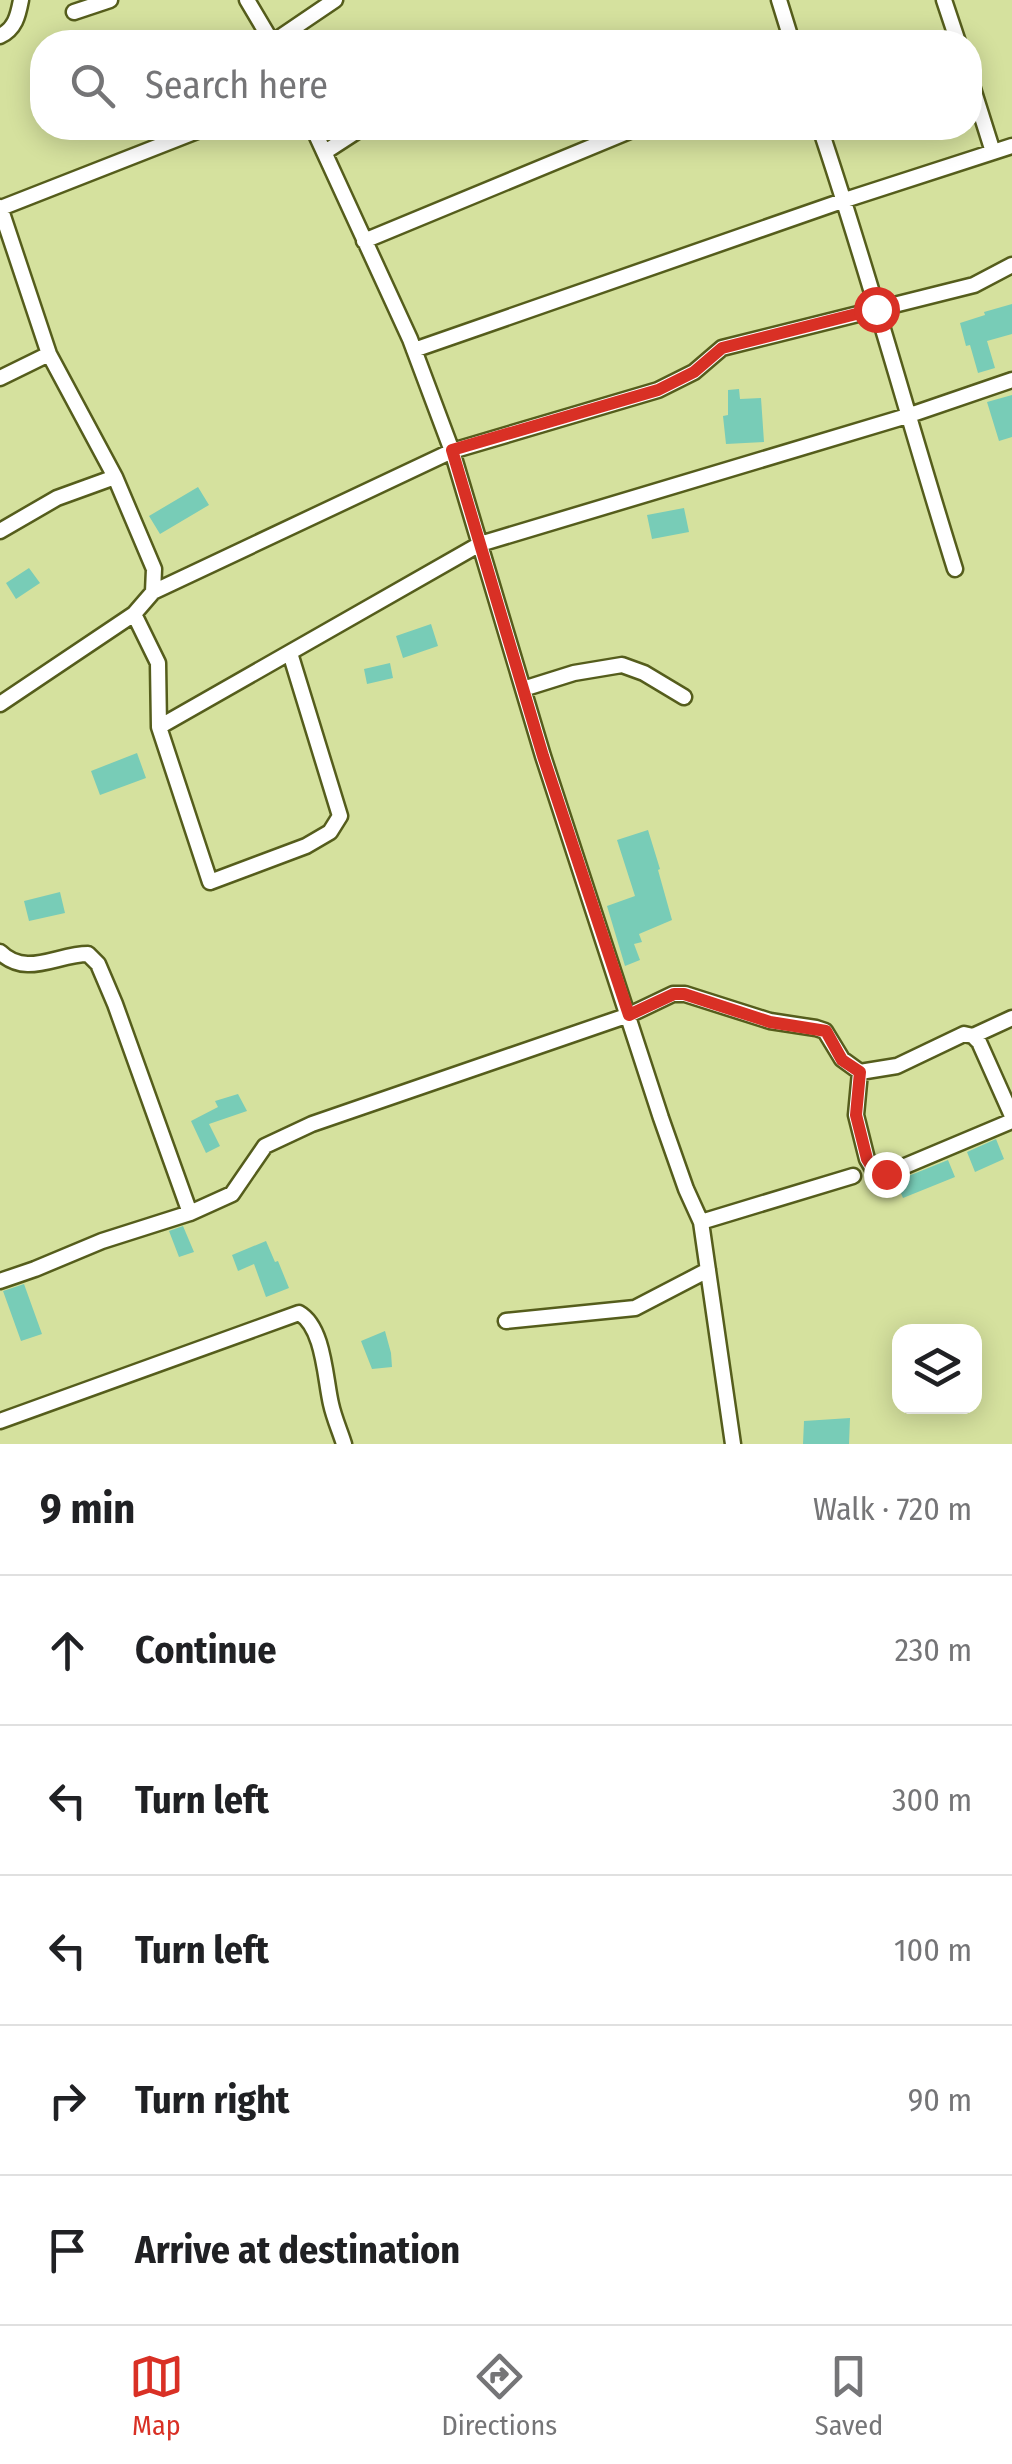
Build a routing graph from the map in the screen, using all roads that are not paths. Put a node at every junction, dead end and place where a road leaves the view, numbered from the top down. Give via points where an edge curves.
1 (21, 0) edge
2 (110, 0) edge
3 (247, 0) edge
4 (334, 0) edge
5 (779, 0) edge
6 (944, 0) edge
7 (74, 12) dead end
8 (265, 30) edge
9 (290, 30) edge
10 (788, 30) edge
11 (954, 30) edge
12 (0, 36) edge
13 (982, 117) edge
14 (174, 140) edge
15 (319, 140) edge
16 (344, 140) edge
17 (608, 140) edge
18 (824, 140) edge
19 (1012, 146) edge
20 (325, 152) junction
21 (993, 152) junction
22 (844, 200) junction
23 (0, 208) edge
24 (364, 241) junction
25 (1012, 265) edge
26 (876, 309) junction
27 (414, 350) junction
28 (48, 354) junction
29 (0, 378) edge
30 (1012, 380) edge
31 (907, 416) junction
32 (452, 450) junction
33 (115, 478) junction
34 (0, 532) edge
35 (480, 544) junction
36 (955, 569) dead end
37 (153, 592) junction
38 (134, 614) junction
39 (290, 653) junction
40 (523, 689) junction
41 (684, 697) dead end
42 (0, 704) edge
43 (159, 727) junction
44 (0, 952) edge
45 (629, 1015) junction
46 (1012, 1018) edge
47 (974, 1036) junction
48 (860, 1072) junction
49 (1012, 1119) edge
50 (853, 1176) dead end
51 (190, 1213) junction
52 (701, 1222) junction
53 (708, 1270) junction
54 (0, 1281) edge
55 (506, 1320) dead end
56 (0, 1422) edge
57 (344, 1444) edge
58 (732, 1444) edge

1 - 12 street via 17,20
2 - 7 street
3 - 8 street
4 - 9 street
5 - 10 street
6 - 11 street
13 - 21 street
14 - 23 street
15 - 20 street
16 - 20 street
17 - 24 street
18 - 22 street
19 - 21 street
20 - 24 street
21 - 22 street
22 - 26 street
22 - 27 street
23 - 28 street
24 - 27 street
25 - 26 street via 974,285
26 - 31 street
26 - 32 street via 722,348 658,390
27 - 32 street
28 - 29 street
28 - 33 street
30 - 31 street
31 - 35 street
31 - 36 street
32 - 35 street
32 - 37 street
33 - 34 street via 57,498
33 - 37 street via 154,570
35 - 39 street
35 - 40 street
37 - 38 street
38 - 42 street
38 - 43 street via 158,663
39 - 43 street
39 - 43 street via 340,816 330,832 306,846 210,882
40 - 41 street via 622,665
40 - 45 street
44 - 51 street via 18,964 73,954 88,954 98,964
45 - 48 street via 684,994 770,1022 826,1031 842,1060
45 - 51 street via 312,1124 265,1146 232,1194
45 - 52 street
46 - 47 street
47 - 48 street via 964,1034 897,1066
47 - 49 street
48 - 49 street via 856,1115 876,1174
50 - 52 street
51 - 54 street
52 - 53 street
53 - 55 street via 636,1308
53 - 58 street
56 - 57 street via 298,1313 321,1348

